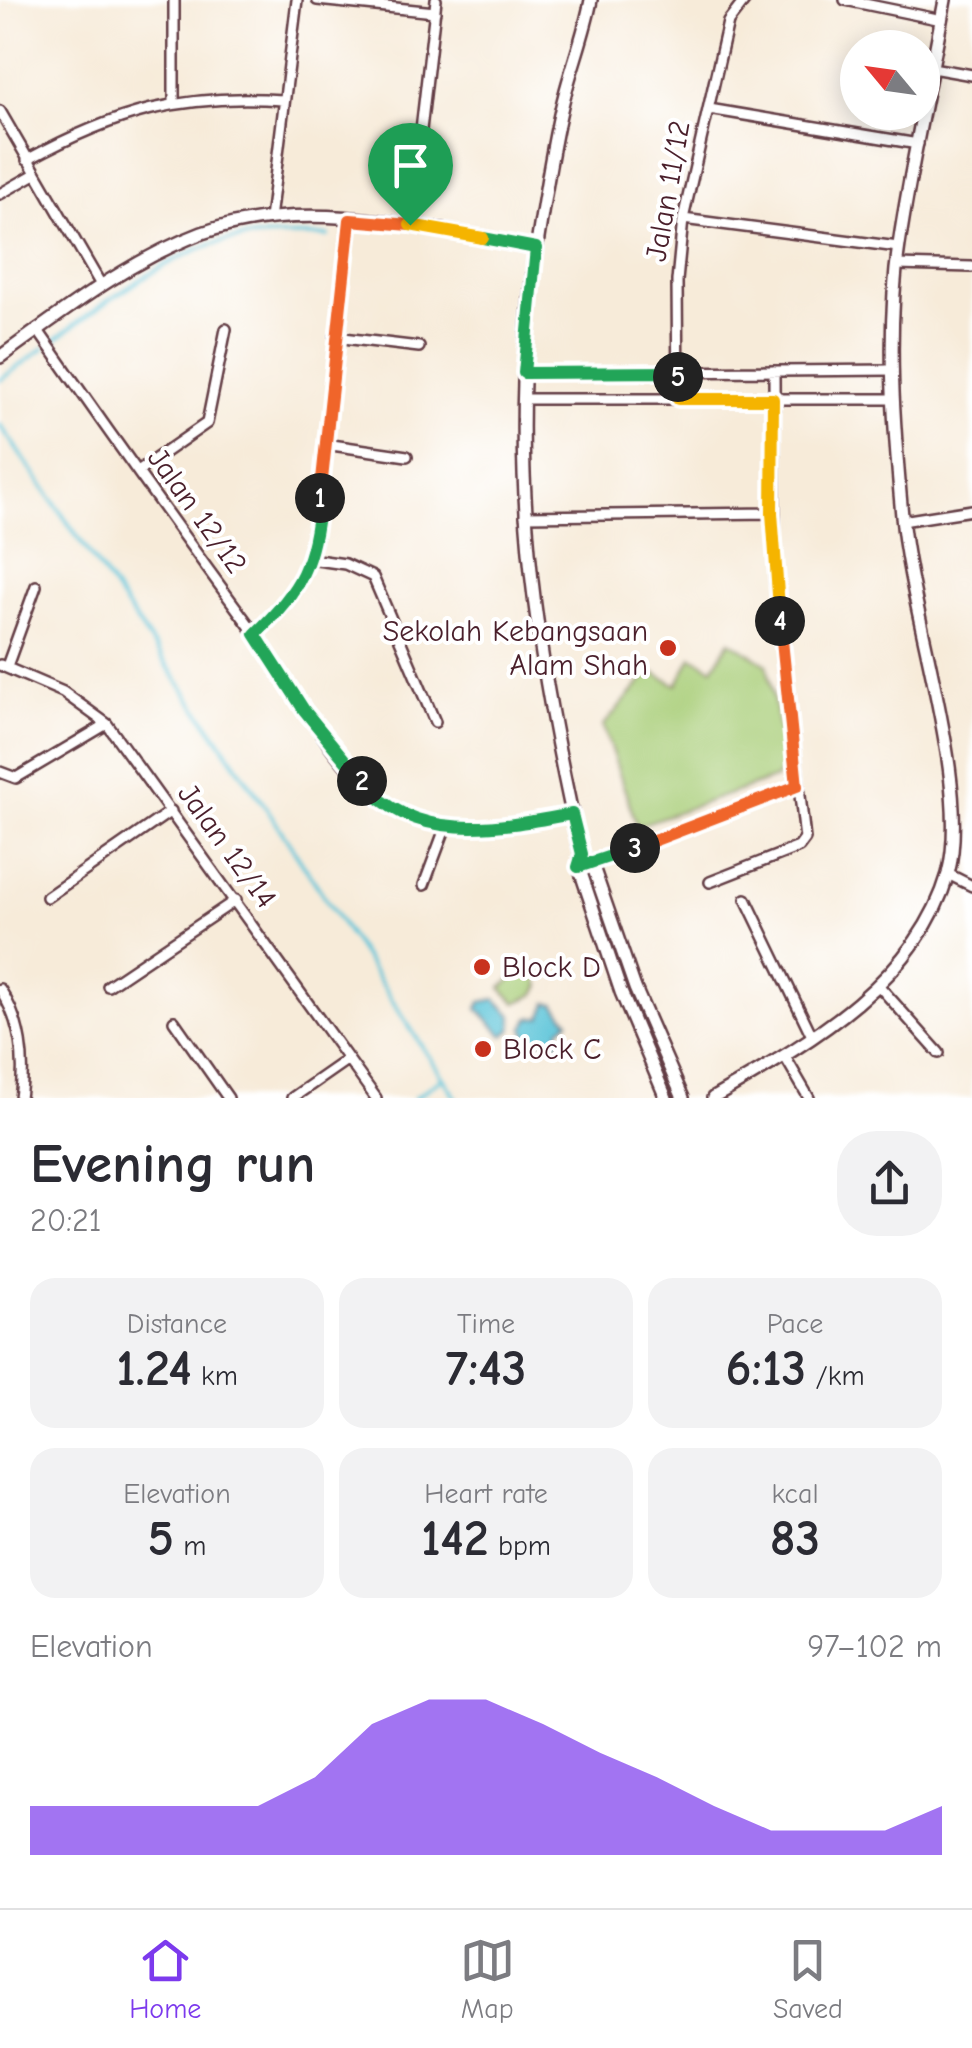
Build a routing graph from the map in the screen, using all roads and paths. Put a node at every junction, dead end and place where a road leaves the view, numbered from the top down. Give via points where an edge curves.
1 (174, 0) edge
2 (297, 0) edge
3 (317, 0) edge
4 (436, 0) edge
5 (744, 0) edge
6 (845, 0) edge
7 (945, 0) edge
8 (592, 1) edge
9 (435, 12) junction
10 (942, 20) junction
11 (940, 30) edge
12 (940, 69) edge
13 (972, 75) edge
14 (283, 100) junction
15 (174, 102) junction
16 (709, 109) junction
17 (0, 112) edge
18 (921, 130) edge
19 (918, 144) junction
20 (26, 160) junction
21 (34, 174) junction
22 (0, 194) edge
23 (270, 219) junction
24 (683, 219) junction
25 (350, 220) junction
26 (410, 225) junction
27 (536, 248) junction
28 (898, 248) junction
29 (898, 265) junction
30 (967, 267) edge
31 (102, 284) junction
32 (37, 330) junction
33 (226, 330) dead end
34 (336, 336) junction
35 (419, 347) dead end
36 (0, 357) edge
37 (893, 370) junction
38 (774, 371) junction
39 (678, 372) junction
40 (524, 373) junction
41 (522, 399) junction
42 (678, 399) junction
43 (773, 399) junction
44 (893, 399) junction
45 (324, 444) junction
46 (406, 456) dead end
47 (138, 471) junction
48 (972, 510) edge
49 (772, 513) junction
50 (524, 516) junction
51 (902, 521) junction
52 (310, 559) junction
53 (36, 586) dead end
54 (255, 634) junction
55 (3, 665) edge
56 (436, 722) dead end
57 (106, 724) junction
58 (0, 772) edge
59 (797, 786) junction
60 (171, 811) junction
61 (572, 814) junction
62 (446, 826) junction
63 (580, 861) junction
64 (592, 864) junction
65 (948, 874) junction
66 (710, 882) dead end
67 (424, 884) dead end
68 (972, 886) edge
69 (47, 897) dead end
70 (746, 899) dead end
71 (236, 900) junction
72 (108, 986) dead end
73 (879, 986) junction
74 (0, 990) edge
75 (174, 1020) dead end
76 (812, 1036) junction
77 (939, 1053) dead end
78 (784, 1055) junction
79 (348, 1059) junction
80 (20, 1098) edge
81 (228, 1098) edge
82 (292, 1098) edge
83 (376, 1098) edge
84 (666, 1098) edge
85 (683, 1098) edge
86 (713, 1098) edge
87 (809, 1098) edge

1 - 15 street
2 - 14 street
3 - 9 street
4 - 9 street
5 - 16 street, Jalan 11/12 via 728,22
6 - 10 street
7 - 10 street
8 - 27 street via 561,110
9 - 26 street
10 - 11 street
12 - 13 street
14 - 15 street
14 - 23 street
15 - 20 street via 103,122
16 - 19 street
16 - 24 street, Jalan 11/12
17 - 20 street
18 - 19 street
19 - 28 street
20 - 21 street
21 - 22 street
21 - 31 street
23 - 25 street
23 - 31 street via 203,233
24 - 28 street
24 - 39 street, Jalan 11/12
25 - 26 street
25 - 34 street
26 - 27 street
27 - 40 street
28 - 29 street
29 - 30 street
29 - 37 street
31 - 32 street
32 - 36 street
32 - 47 street, Jalan 12/12
33 - 47 street via 208,423
34 - 35 street
34 - 45 street
37 - 38 street
37 - 44 street
38 - 39 street
38 - 43 street
39 - 40 street
39 - 42 street, Jalan 11/12
40 - 41 street
41 - 42 street
41 - 50 street
42 - 43 street
43 - 44 street
43 - 49 street
44 - 51 street
45 - 46 street
45 - 52 street
47 - 54 street, Jalan 12/12
48 - 51 street
49 - 50 street
49 - 59 street
50 - 61 street via 530,596
51 - 65 street via 947,760
52 - 54 street via 288,602
52 - 56 street via 345,564 373,578
53 - 55 street
54 - 62 street, Jalan 12/12 via 368,790 388,805
55 - 57 street, Jalan 12/14 via 63,692
57 - 58 street via 16,778
57 - 60 street, Jalan 12/14
59 - 64 street
59 - 66 street via 805,837 799,847
60 - 69 street
60 - 71 street, Jalan 12/14
61 - 62 street, Jalan 12/12 via 495,830
61 - 63 street
62 - 67 street
63 - 64 street
63 - 84 street via 621,992
64 - 85 street
65 - 68 street
65 - 73 street via 921,928
70 - 76 street
71 - 72 street
71 - 79 street, Jalan 12/14
73 - 76 street
73 - 77 street
74 - 80 street via 20,1039
75 - 81 street
76 - 78 street
78 - 86 street
78 - 87 street
79 - 82 street
79 - 83 street, Jalan 12/14

